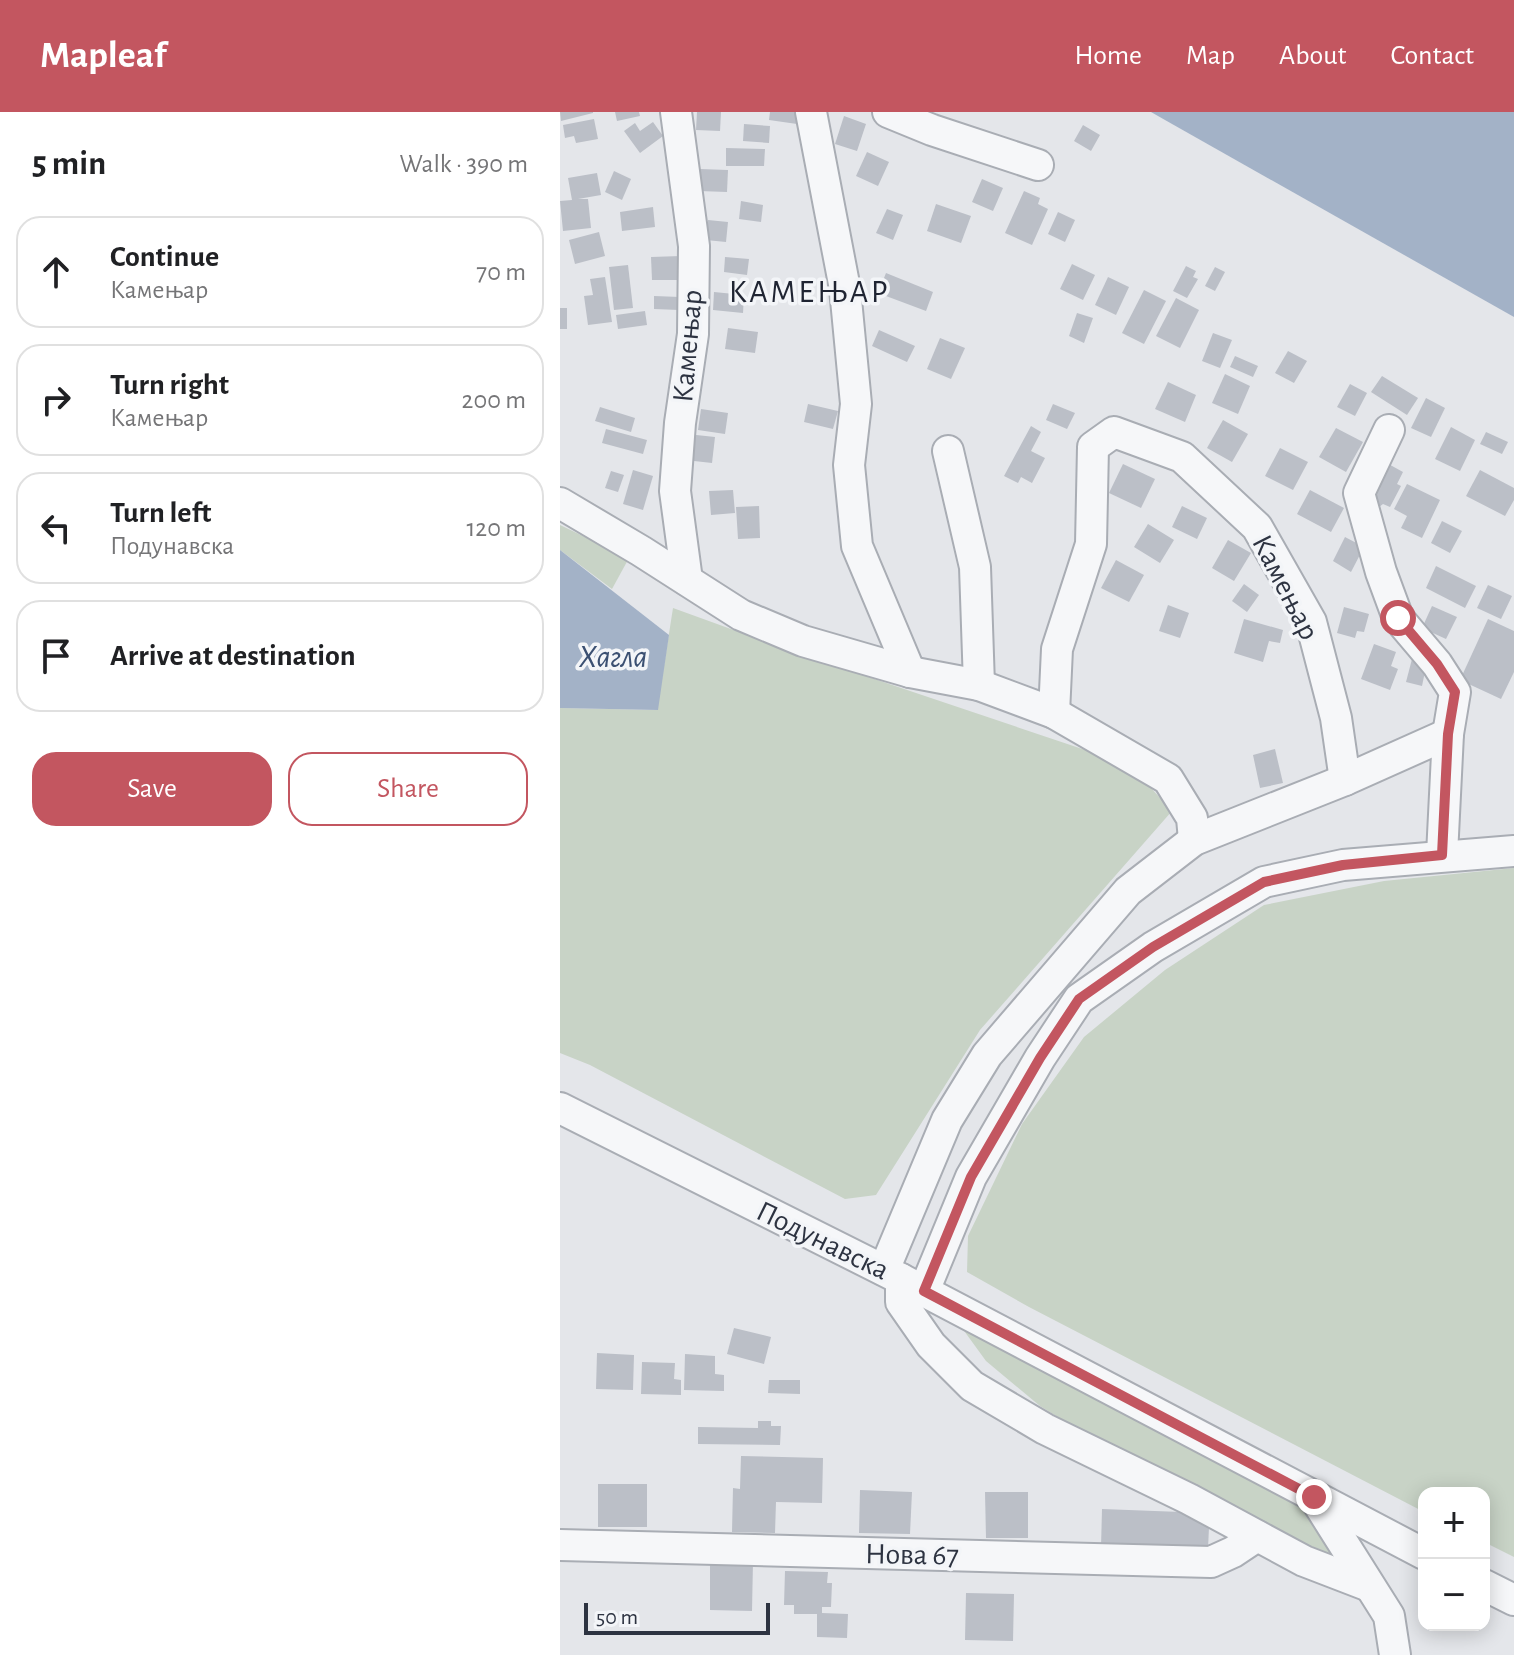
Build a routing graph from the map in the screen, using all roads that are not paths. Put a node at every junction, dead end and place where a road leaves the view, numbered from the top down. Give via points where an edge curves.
1 (676, 112) edge
2 (811, 112) edge
3 (888, 112) edge
4 (1038, 165) dead end
5 (1389, 430) dead end
6 (948, 451) dead end
7 (560, 503) edge
8 (687, 580) junction
9 (910, 672) junction
10 (979, 685) junction
11 (1054, 713) junction
12 (1448, 734) junction
13 (1345, 780) junction
14 (1194, 840) junction
15 (1514, 851) edge
16 (1442, 855) junction
17 (560, 1108) edge
18 (903, 1280) junction
19 (1314, 1497) junction
20 (1257, 1536) junction
21 (560, 1545) edge
22 (1418, 1551) edge
23 (1369, 1586) junction
24 (1490, 1588) edge
25 (1514, 1600) edge
26 (1395, 1655) edge

1 - 8 street, Камењар via 694,246 693,334 675,491
2 - 9 street via 845,289 856,404 849,465 857,546
3 - 4 street
5 - 12 street via 1359,493 1392,604 1455,692
6 - 10 street via 975,567
7 - 8 street
8 - 9 street via 741,615 803,641
9 - 10 street
10 - 11 street
11 - 13 street, Камењар via 1057,649 1091,544 1093,447 1114,432 1182,457 1257,527 1311,622 1336,718
11 - 14 street via 1168,779 1192,818
12 - 13 street
12 - 16 street
13 - 14 street
14 - 18 street via 1128,891 987,1055 947,1120
15 - 16 street
16 - 18 street via 1343,865 1264,882 1153,947 1079,999
17 - 18 street, Подунавска
18 - 19 street, Подунавска
18 - 20 street via 901,1302 931,1345 972,1386 1045,1429
19 - 22 street, Подунавска
19 - 23 street
20 - 21 street, Нова 67 via 1211,1562
20 - 23 street
23 - 26 street via 1389,1616
24 - 25 street

